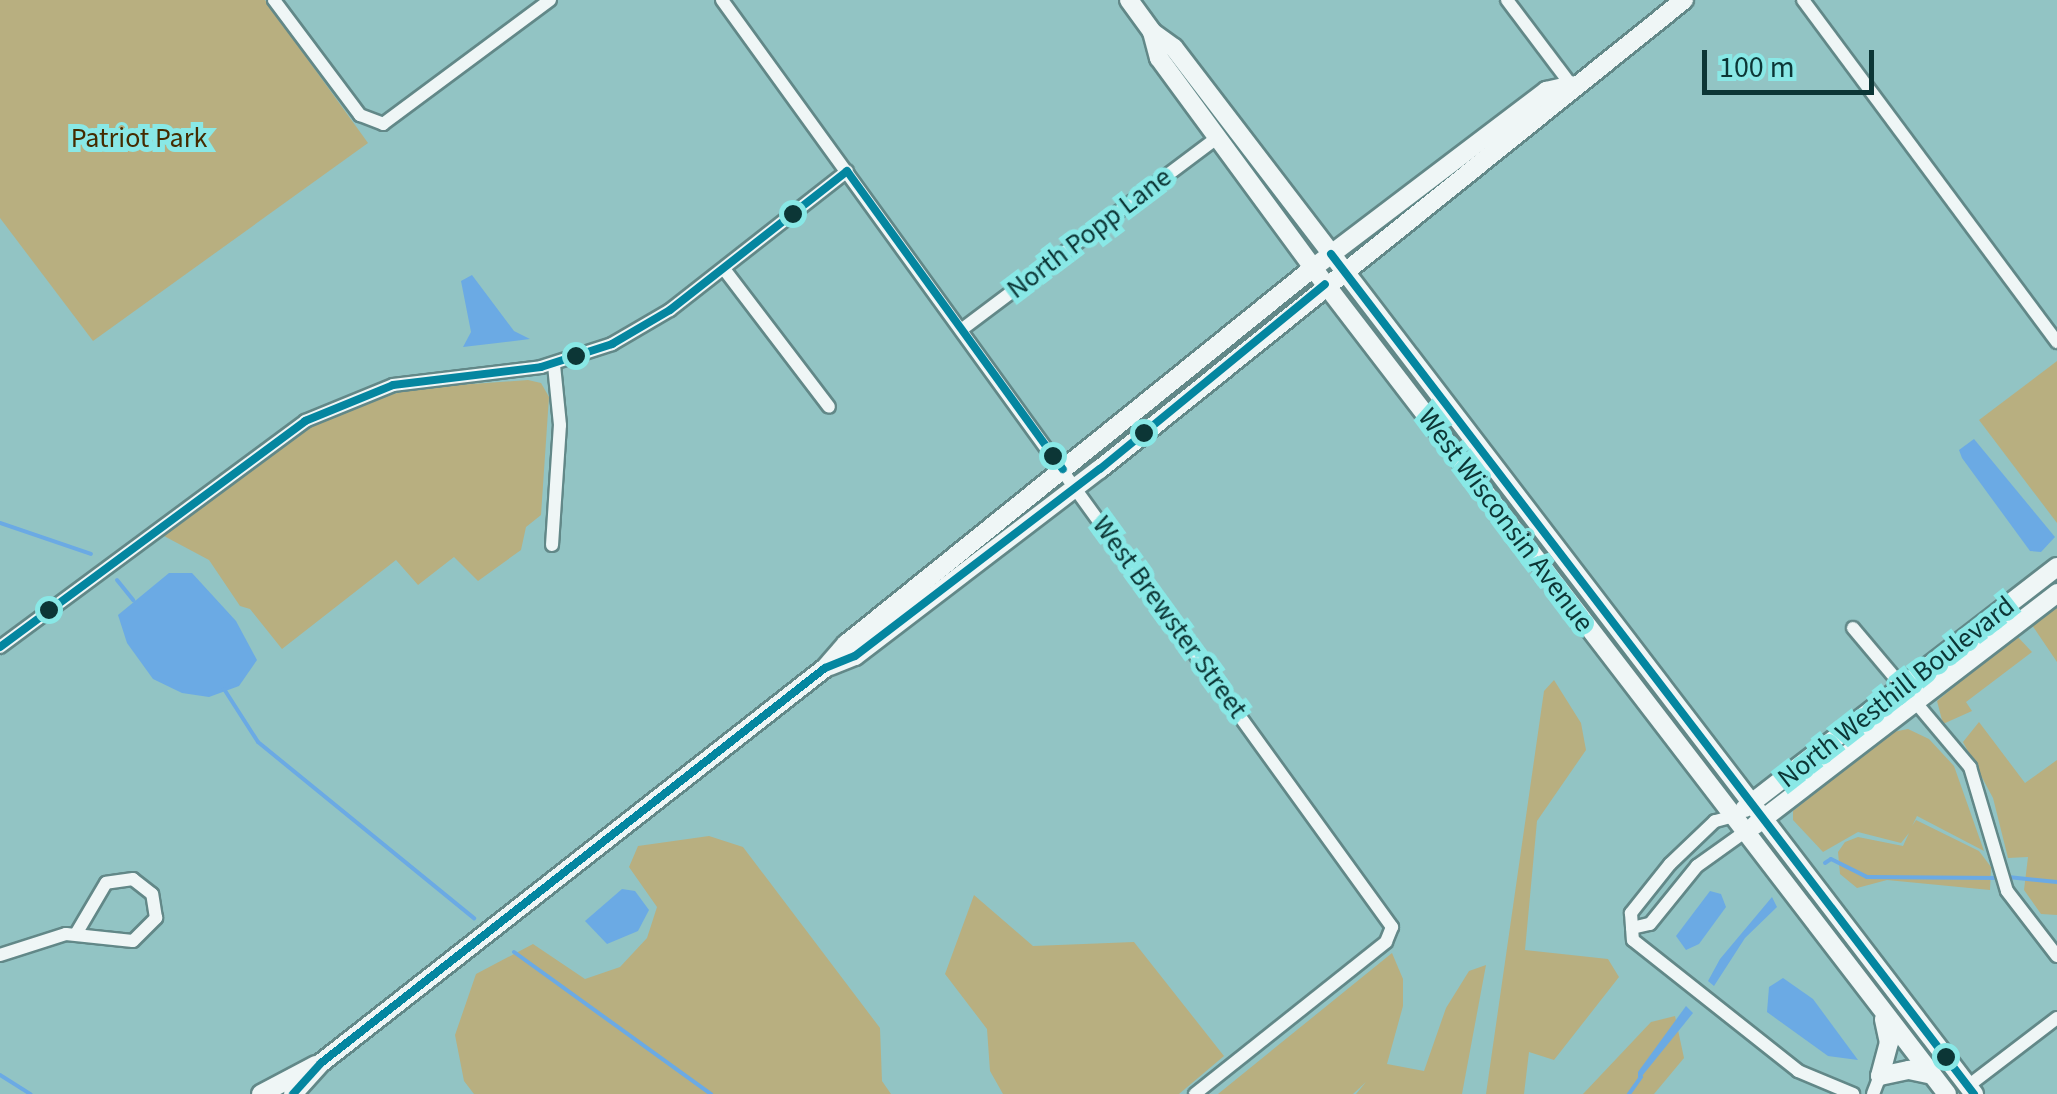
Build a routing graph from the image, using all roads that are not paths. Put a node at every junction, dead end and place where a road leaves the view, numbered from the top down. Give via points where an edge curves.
1 (274, 0) edge
2 (550, 0) edge
3 (722, 0) edge
4 (1128, 0) edge
5 (1507, 0) edge
6 (1684, 0) edge
7 (1804, 0) edge
8 (1152, 32) junction
9 (1572, 85) junction
10 (1217, 138) junction
11 (847, 171) junction
12 (1332, 254) junction
13 (724, 269) junction
14 (1343, 270) junction
15 (1319, 276) junction
16 (962, 330) junction
17 (2057, 342) edge
18 (554, 365) junction
19 (829, 408) dead end
20 (1062, 469) junction
21 (1076, 486) junction
22 (552, 545) dead end
23 (2057, 567) edge
24 (2057, 593) edge
25 (1853, 628) dead end
26 (0, 647) edge
27 (825, 668) junction
28 (1898, 688) junction
29 (1912, 705) junction
30 (1751, 803) junction
31 (1734, 816) junction
32 (1764, 819) junction
33 (1746, 832) junction
34 (1632, 928) junction
35 (76, 934) junction
36 (0, 956) edge
37 (2057, 956) edge
38 (1870, 992) junction
39 (2057, 1018) edge
40 (321, 1063) junction
41 (1933, 1075) junction
42 (1876, 1085) edge
43 (1971, 1090) edge
44 (261, 1094) edge
45 (294, 1094) edge
46 (1195, 1094) edge
47 (1854, 1094) edge
48 (1947, 1094) edge

1 - 2 street via 350,103 375,124 393,120
3 - 11 street, West Brewster Street
4 - 8 main road, West Wisconsin Avenue
5 - 9 street
6 - 9 main road
7 - 17 street
8 - 10 main road, West Wisconsin Avenue via 1159,58
8 - 12 main road, West Wisconsin Avenue via 1174,48
9 - 12 main road via 1546,91
9 - 14 main road via 1558,107
10 - 15 main road, West Wisconsin Avenue
10 - 16 street, North Popp Lane
11 - 13 street
11 - 16 street, West Brewster Street
12 - 14 main road, West Wisconsin Avenue
12 - 15 main road
13 - 18 street via 644,327
13 - 19 street
14 - 15 main road
14 - 30 main road, West Wisconsin Avenue
15 - 20 main road
15 - 21 main road
15 - 31 main road, West Wisconsin Avenue
16 - 20 street, West Brewster Street
18 - 22 street via 560,425
18 - 26 street via 412,382 330,407
20 - 21 street, West Brewster Street
20 - 27 main road
21 - 27 main road via 856,656
21 - 46 street, West Brewster Street via 1392,927 1386,942
23 - 28 main road, North Westhill Boulevard
24 - 29 main road, North Westhill Boulevard
25 - 28 street
27 - 40 main road
28 - 29 street
28 - 30 main road, North Westhill Boulevard
29 - 32 main road, North Westhill Boulevard
29 - 37 street via 1970,767 2007,891
30 - 31 main road, North Westhill Boulevard
30 - 32 main road, West Wisconsin Avenue
31 - 33 main road, West Wisconsin Avenue
31 - 34 street via 1714,821 1670,864 1631,914
32 - 33 main road, North Westhill Boulevard
32 - 43 main road, West Wisconsin Avenue
33 - 34 street via 1697,866 1650,924
33 - 38 main road, West Wisconsin Avenue
34 - 47 street via 1639,947 1753,1038 1806,1076
35 - 35 street via 141,937 156,918 152,894 133,879 106,883
35 - 36 street
38 - 41 main road, West Wisconsin Avenue
38 - 42 main road via 1888,1034
39 - 43 street
40 - 44 main road
40 - 45 main road
41 - 42 main road via 1909,1070
41 - 48 main road, West Wisconsin Avenue

